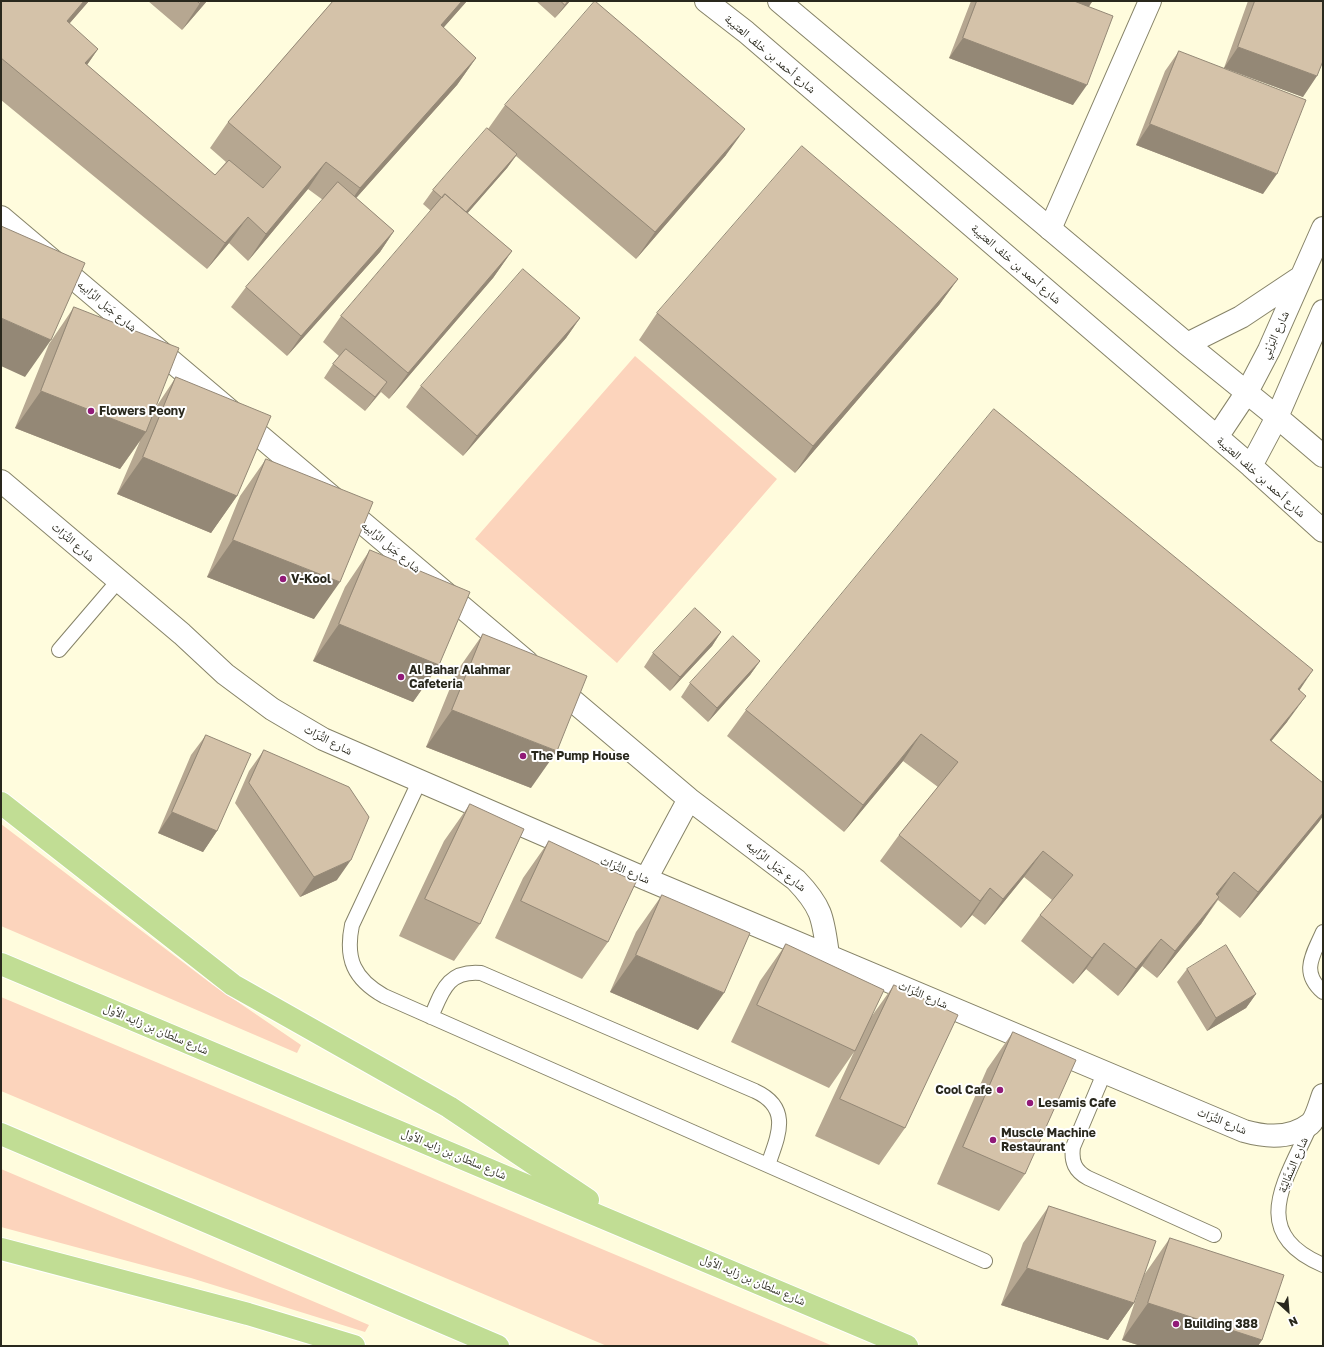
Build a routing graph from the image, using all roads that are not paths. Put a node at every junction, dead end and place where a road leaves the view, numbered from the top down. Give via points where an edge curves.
1 (706, 1) edge
2 (779, 1) edge
3 (1150, 1) edge
4 (1, 217) edge
5 (1323, 228) edge
6 (1050, 229) junction
7 (1302, 276) junction
8 (1323, 311) edge
9 (1187, 344) junction
10 (1247, 392) junction
11 (1277, 417) junction
12 (1217, 437) junction
13 (1323, 456) edge
14 (1250, 466) junction
15 (1, 481) edge
16 (1323, 531) edge
17 (118, 581) junction
18 (59, 650) dead end
19 (419, 782) junction
20 (689, 799) junction
21 (1, 803) edge
22 (646, 879) junction
23 (1323, 932) edge
24 (828, 955) junction
25 (1, 964) edge
26 (1323, 992) edge
27 (431, 1017) junction
28 (1105, 1071) junction
29 (1323, 1095) edge
30 (1311, 1123) junction
31 (1, 1134) edge
32 (768, 1165) junction
33 (630, 1228) junction
34 (1214, 1235) dead end
35 (1, 1249) edge
36 (985, 1261) dead end
37 (1323, 1265) edge
38 (354, 1346) edge
39 (498, 1346) edge
40 (907, 1346) edge

1 - 12 street, شارع أحمد بن خلف العتيبة via 752,37
2 - 6 street
3 - 6 street
4 - 20 street, شارع جَبَل الرَّابيه
5 - 7 street, شارع البَرْنِي
6 - 9 street
7 - 9 street via 1241,317
7 - 10 street, شارع البَرْنِي
8 - 11 street
9 - 10 street
10 - 11 street
10 - 12 street, شارع البَرْنِي
11 - 13 street
11 - 14 street
12 - 14 street, شارع أحمد بن خلف العتيبة
14 - 16 street, شارع أحمد بن خلف العتيبة
15 - 17 street, شارع التُّرَاث
17 - 18 lane
17 - 19 street, شارع التُّرَاث via 225,674 272,709 322,739
19 - 22 street, شارع التُّرَاث
19 - 27 lane via 352,925 348,942 351,959 358,975 369,988
20 - 22 street
20 - 24 street, شارع جَبَل الرَّابيه via 783,869 808,892 823,918
21 - 33 main road via 233,985 449,1107
22 - 24 street, شارع التُّرَاث
23 - 26 lane via 1309,968 1315,985
24 - 28 street, شارع التُّرَاث
25 - 33 main road, شارع سلطان بن زايد الأول
27 - 32 lane
27 - 32 lane via 445,986 453,978 464,974 481,973 763,1095 775,1107 780,1123
28 - 30 street, شارع التُّرَاث via 1261,1136 1279,1136 1296,1132
28 - 34 lane via 1073,1147 1072,1156 1077,1171
29 - 30 street, شارع السَّمَّالِيَّة
30 - 37 lane, شارع السَّمَّالِيَّة via 1280,1195 1279,1221 1283,1233 1299,1253
31 - 39 main road
32 - 36 lane
33 - 40 main road, شارع سلطان بن زايد الأول
35 - 38 main road via 248,1314

